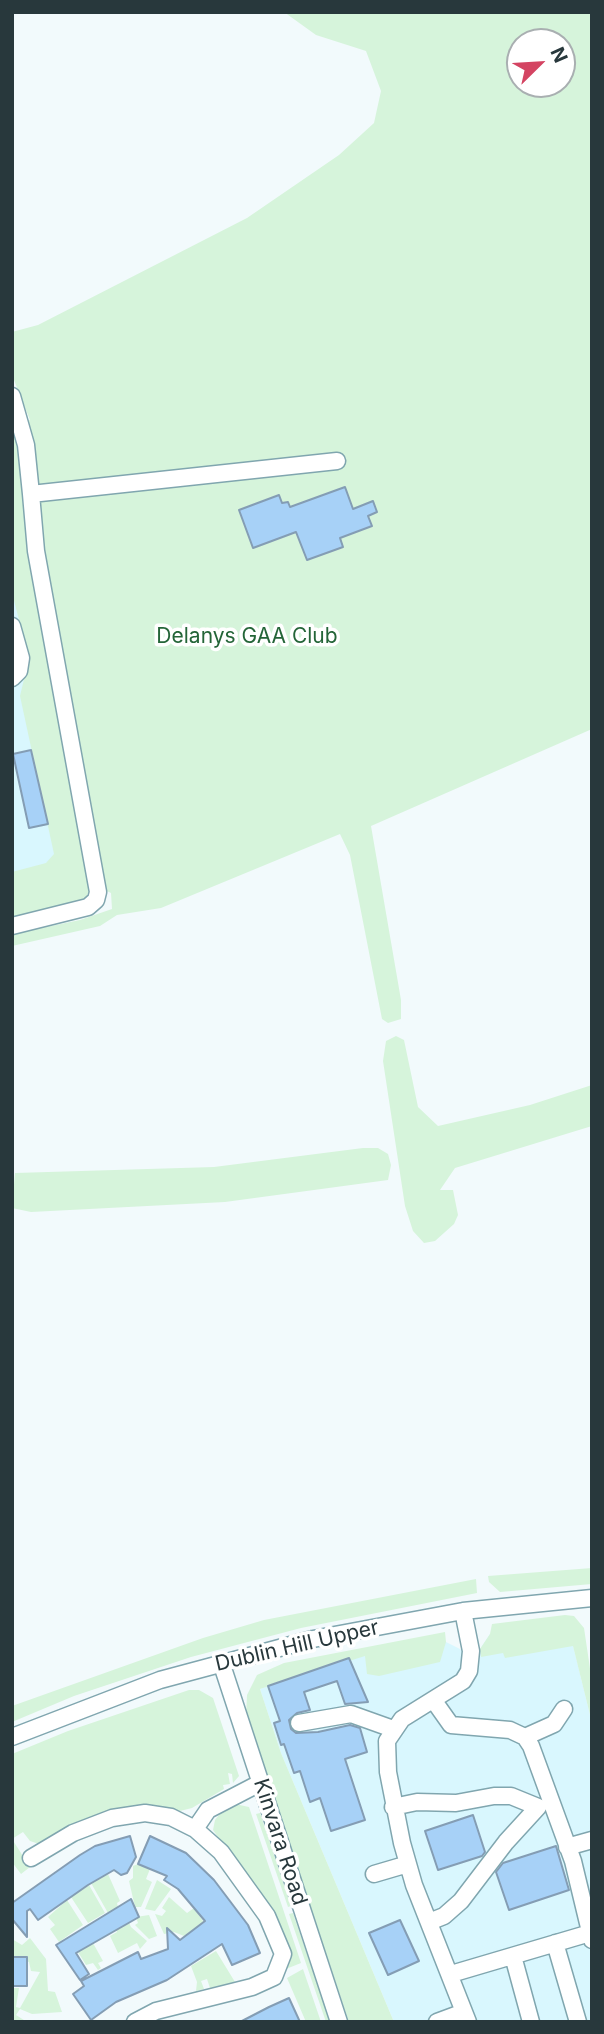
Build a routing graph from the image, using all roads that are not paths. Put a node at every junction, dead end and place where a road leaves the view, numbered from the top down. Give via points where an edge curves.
1 (12, 396) edge
2 (337, 461) dead end
3 (31, 494) junction
4 (12, 626) edge
5 (12, 678) edge
6 (12, 926) edge
7 (592, 1598) edge
8 (463, 1611) junction
9 (221, 1662) junction
10 (434, 1700) junction
11 (564, 1709) dead end
12 (299, 1723) dead end
13 (393, 1729) junction
14 (12, 1737) edge
15 (524, 1737) junction
16 (260, 1783) junction
17 (545, 1806) junction
18 (393, 1807) junction
19 (195, 1829) junction
20 (592, 1840) edge
21 (567, 1847) junction
22 (32, 1858) dead end
23 (408, 1864) junction
24 (374, 1874) dead end
25 (429, 1922) junction
26 (591, 1937) edge
27 (555, 1943) junction
28 (513, 1956) junction
29 (451, 1974) junction
30 (466, 2017) edge
31 (135, 2022) edge
32 (339, 2022) edge
33 (437, 2022) edge
34 (531, 2022) edge
35 (578, 2022) edge

1 - 3 street via 26,445
2 - 3 street
3 - 6 street via 36,551 98,892 88,907
4 - 5 street via 21,658 19,671
7 - 8 street, Dublin Hill Upper
8 - 9 street, Dublin Hill Upper via 313,1639
8 - 10 street via 471,1651 469,1671 463,1681
9 - 14 street, Dublin Hill Upper via 160,1680
9 - 16 street, Kinvara Road
10 - 13 street
10 - 15 street via 451,1725 495,1727
11 - 15 street via 554,1724
12 - 13 street via 351,1714
13 - 18 street via 387,1741
15 - 17 street via 531,1745
16 - 19 street via 208,1810
16 - 32 street, Kinvara Road
17 - 18 street via 494,1796
17 - 21 street
17 - 25 street via 506,1842 461,1901
18 - 23 street
19 - 22 street via 171,1817 131,1814 93,1824
19 - 31 street via 221,1852 267,1916 281,1944 282,1964 264,1983 156,2011
20 - 21 street
21 - 26 street
23 - 24 street
23 - 25 street
25 - 29 street
26 - 27 street
27 - 28 street
27 - 35 street
28 - 29 street
28 - 34 street
29 - 30 street
30 - 33 street

